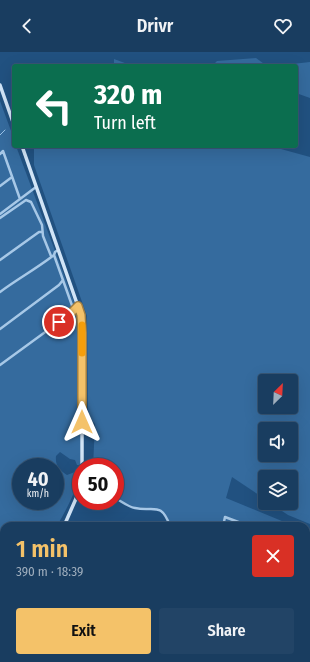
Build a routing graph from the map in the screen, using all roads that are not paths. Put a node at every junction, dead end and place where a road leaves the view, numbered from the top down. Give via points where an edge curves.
1 (0, 85) edge
2 (12, 119) edge
3 (23, 148) edge
4 (0, 154) edge
5 (12, 177) junction
6 (0, 186) edge
7 (37, 186) junction
8 (20, 199) junction
9 (0, 214) edge
10 (0, 218) edge
11 (42, 232) junction
12 (58, 250) junction
13 (52, 256) junction
14 (0, 260) edge
15 (63, 280) junction
16 (0, 292) edge
17 (78, 306) junction
18 (74, 311) junction
19 (0, 329) edge
20 (0, 365) edge
21 (82, 458) edge
22 (124, 503) edge
23 (72, 509) edge
24 (66, 522) edge
25 (168, 522) edge
26 (223, 522) edge
27 (238, 522) edge

1 - 2 main road
3 - 7 main road
4 - 5 street via 3,151
5 - 6 street
5 - 8 street
7 - 8 street
7 - 12 main road
8 - 9 street
10 - 11 street via 26,200 31,202 36,211
11 - 13 street
11 - 14 street
12 - 13 street
12 - 17 main road
13 - 15 street
13 - 16 street
15 - 18 street
15 - 19 street
17 - 18 street
17 - 21 main road via 82,333
18 - 20 street
22 - 25 street via 134,508 159,510
23 - 24 main road
26 - 27 street via 225,517

